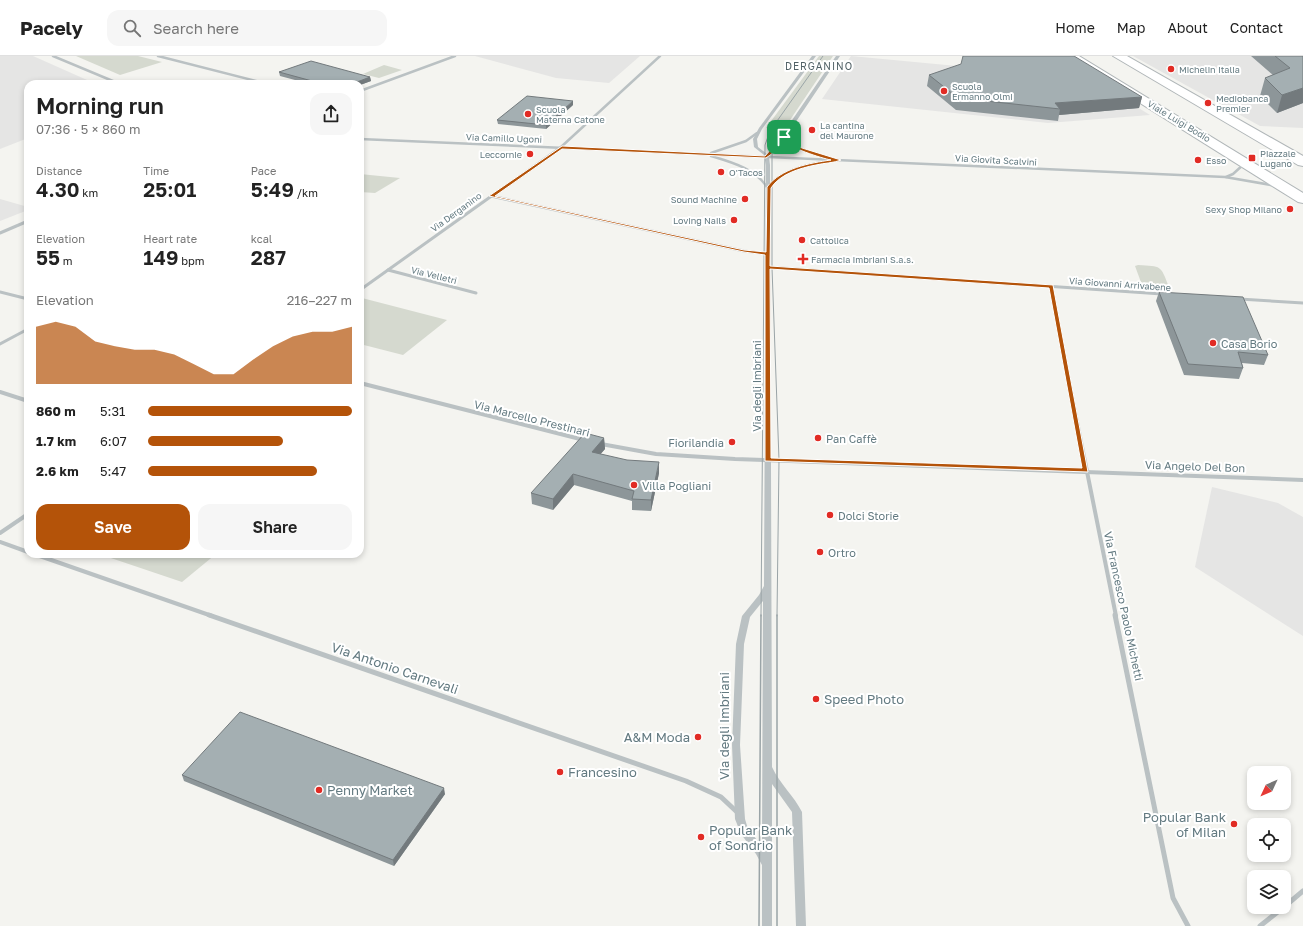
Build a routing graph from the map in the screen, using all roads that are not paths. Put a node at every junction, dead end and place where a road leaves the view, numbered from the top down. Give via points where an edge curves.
1 (53, 56) edge
2 (158, 56) edge
3 (455, 56) edge
4 (660, 56) edge
5 (814, 56) edge
6 (838, 56) edge
7 (1071, 56) edge
8 (1119, 56) edge
9 (110, 80) edge
10 (252, 80) edge
11 (364, 90) edge
12 (758, 133) junction
13 (784, 137) junction
14 (364, 139) edge
15 (562, 147) junction
16 (697, 154) junction
17 (766, 157) junction
18 (839, 160) junction
19 (1303, 162) edge
20 (1246, 163) junction
21 (1225, 177) junction
22 (1285, 188) junction
23 (768, 190) junction
24 (1303, 191) edge
25 (492, 196) junction
26 (1303, 199) edge
27 (24, 223) edge
28 (0, 233) edge
29 (768, 254) junction
30 (768, 268) junction
31 (388, 270) junction
32 (1051, 286) junction
33 (364, 287) edge
34 (0, 292) edge
35 (476, 293) dead end
36 (1168, 294) edge
37 (24, 298) edge
38 (1230, 298) edge
39 (1303, 303) edge
40 (24, 331) edge
41 (0, 344) edge
42 (364, 384) edge
43 (0, 392) edge
44 (24, 400) edge
45 (586, 441) edge
46 (593, 442) edge
47 (768, 459) junction
48 (1086, 470) junction
49 (1303, 480) edge
50 (24, 517) edge
51 (0, 533) edge
52 (0, 542) edge
53 (24, 551) edge
54 (45, 558) edge
55 (767, 582) junction
56 (767, 760) junction
57 (740, 819) junction
58 (766, 873) junction
59 (1303, 891) edge
60 (1291, 901) edge
61 (1275, 914) edge
62 (767, 926) edge
63 (801, 926) edge
64 (1188, 926) edge
65 (1260, 926) edge

1 - 9 street
2 - 10 street
3 - 11 street
4 - 15 street, Via Derganino
5 - 12 street
6 - 13 street
7 - 20 main road, Viale Luigi Bodio
8 - 19 main road
12 - 16 street via 751,139 710,154
12 - 17 street, Via degli Imbriani via 755,145
13 - 17 street
13 - 18 street via 786,142 801,149
14 - 15 street, Via Camillo Ugoni
15 - 16 street, Via Camillo Ugoni
15 - 25 street, Via Derganino
16 - 17 street, Via Camillo Ugoni
16 - 23 street via 711,156 742,168 761,180
17 - 18 street, Via Giovita Scalvini
17 - 23 street, Via degli Imbriani
18 - 21 street, Via Giovita Scalvini
18 - 23 street via 787,173 772,182
20 - 21 street
20 - 22 main road, Viale Luigi Bodio
21 - 22 street, Via Giovita Scalvini
22 - 24 main road
22 - 26 main road
23 - 29 street, Via degli Imbriani
25 - 29 street
25 - 31 street, Via Derganino
27 - 28 street
29 - 30 street, Via degli Imbriani
30 - 32 street, Via Giovanni Arrivabene
30 - 47 street, Via degli Imbriani
31 - 33 street, Via Derganino
31 - 35 street, Via Velletri
32 - 36 street, Via Giovanni Arrivabene
32 - 48 street, Via Francesco Paolo Michetti
34 - 37 street
38 - 39 street
40 - 41 street
42 - 45 street, Via Marcello Prestinari
43 - 44 street
46 - 47 street, Via Marcello Prestinari via 656,454
47 - 48 street, Via Marcello Prestinari
47 - 55 street, Via degli Imbriani
48 - 49 street, Via Angelo Del Bon
48 - 64 street, Via Francesco Paolo Michetti via 1174,898
50 - 51 street
52 - 53 street
54 - 57 street, Via Antonio Carnevali via 686,781 730,804
55 - 56 street, Via degli Imbriani
55 - 57 street, Via degli Imbriani via 763,596 746,616 740,644 736,745
56 - 58 street, Via degli Imbriani
56 - 63 street, Via degli Imbriani via 771,776 788,796 797,812
57 - 58 street, Via degli Imbriani via 744,831 762,854
58 - 62 street, Via degli Imbriani
59 - 60 street
61 - 65 street

